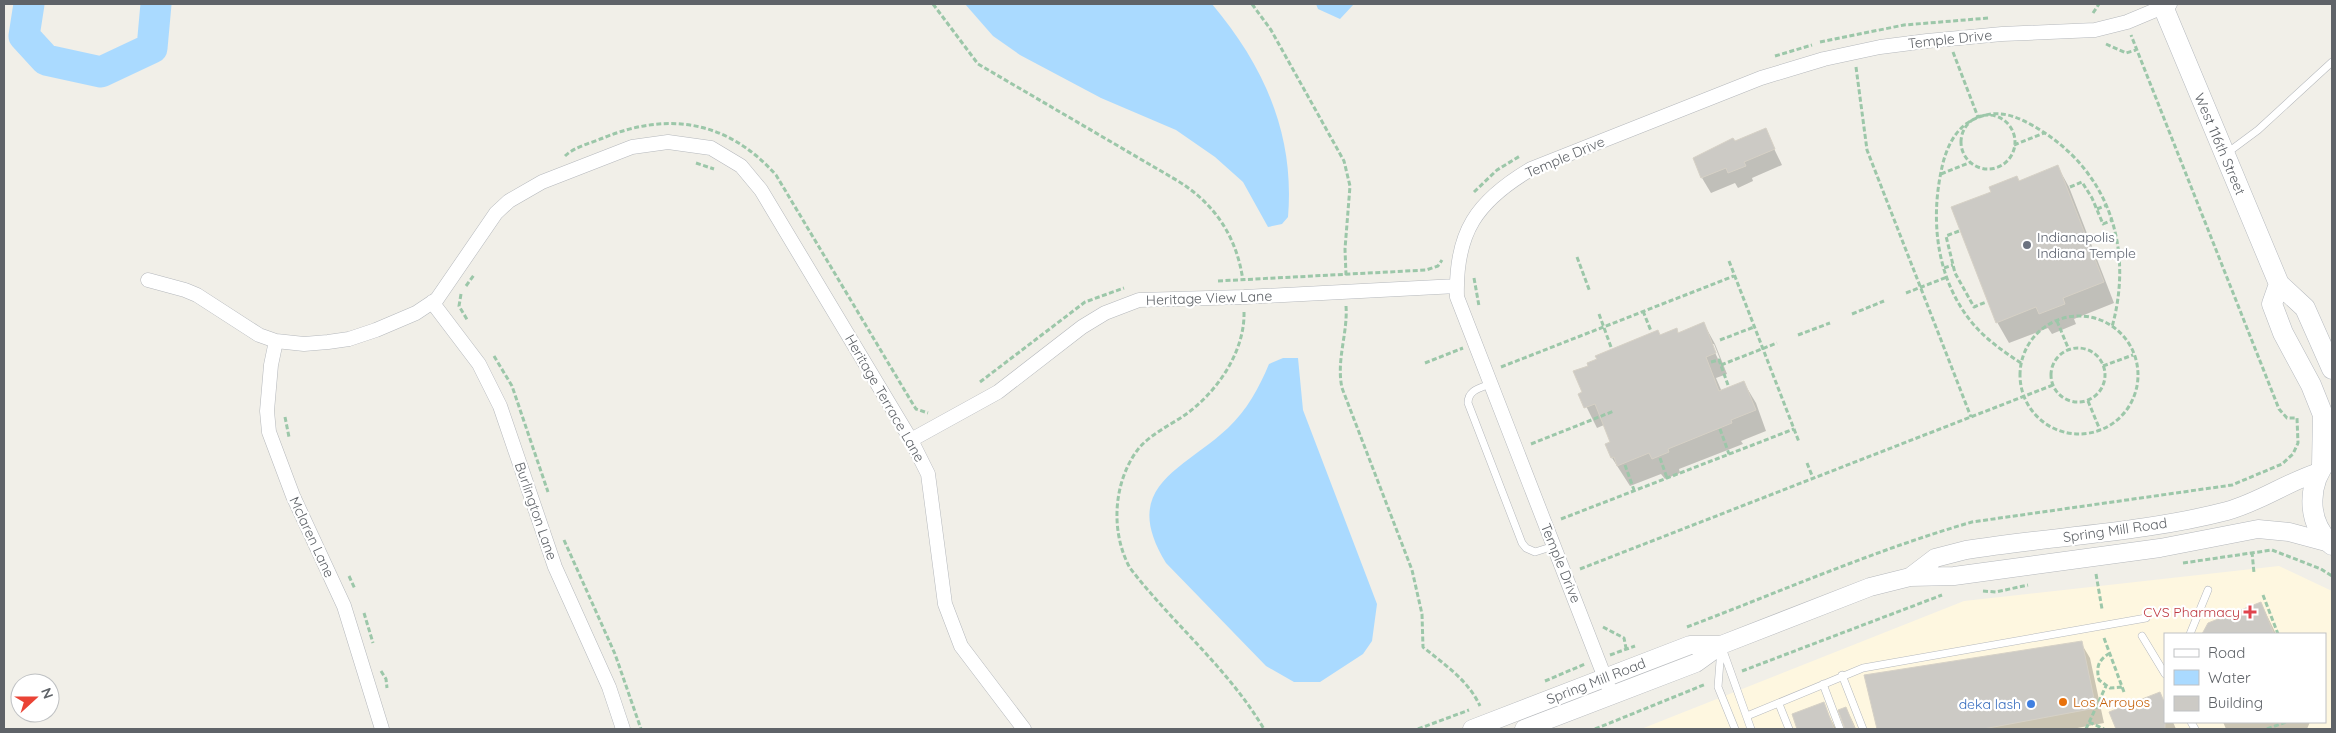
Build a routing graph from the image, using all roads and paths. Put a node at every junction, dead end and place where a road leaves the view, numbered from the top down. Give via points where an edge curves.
1 (933, 4) edge
2 (1252, 4) edge
3 (2099, 4) edge
4 (2165, 5) edge
5 (2088, 14) dead end
6 (1997, 18) dead end
7 (2127, 22) junction
8 (2096, 46) dead end
9 (2136, 50) junction
10 (1962, 51) dead end
11 (1953, 52) junction
12 (1944, 53) dead end
13 (1772, 57) dead end
14 (2332, 62) edge
15 (1862, 66) dead end
16 (1978, 117) junction
17 (2045, 133) junction
18 (2014, 146) junction
19 (1526, 154) dead end
20 (2225, 155) junction
21 (561, 160) dead end
22 (689, 161) dead end
23 (1971, 162) junction
24 (718, 172) dead end
25 (1940, 174) junction
26 (2070, 187) dead end
27 (1470, 196) dead end
28 (2107, 206) junction
29 (2097, 209) junction
30 (2112, 220) junction
31 (1959, 231) dead end
32 (1444, 256) dead end
33 (1576, 257) dead end
34 (1729, 261) dead end
35 (1953, 265) junction
36 (1438, 266) junction
37 (1944, 268) junction
38 (1442, 270) dead end
39 (1475, 270) dead end
40 (475, 273) dead end
41 (1346, 274) junction
42 (1734, 276) junction
43 (1947, 277) junction
44 (1242, 279) junction
45 (148, 280) dead end
46 (1959, 280) junction
47 (1214, 281) dead end
48 (1950, 284) junction
49 (2279, 284) junction
50 (1457, 286) junction
51 (1128, 287) dead end
52 (1920, 287) junction
53 (1345, 292) junction
54 (1590, 292) dead end
55 (1906, 292) dead end
56 (1244, 297) junction
57 (1884, 301) dead end
58 (432, 302) junction
59 (1986, 302) dead end
60 (1643, 312) junction
61 (1480, 314) dead end
62 (1599, 314) dead end
63 (1852, 314) dead end
64 (2057, 321) junction
65 (1830, 323) dead end
66 (473, 327) dead end
67 (1604, 327) junction
68 (1754, 327) junction
69 (2112, 327) junction
70 (1651, 331) dead end
71 (1798, 335) dead end
72 (1720, 340) dead end
73 (276, 341) junction
74 (1777, 343) dead end
75 (1611, 347) dead end
76 (1464, 348) dead end
77 (1763, 349) junction
78 (2069, 350) junction
79 (490, 351) dead end
80 (2134, 354) junction
81 (1498, 358) dead end
82 (1711, 362) dead end
83 (1425, 363) dead end
84 (2021, 363) junction
85 (1721, 366) junction
86 (2103, 366) junction
87 (1501, 367) junction
88 (2332, 369) edge
89 (1504, 375) dead end
90 (1490, 384) junction
91 (2053, 385) junction
92 (1728, 386) dead end
93 (972, 388) dead end
94 (2024, 396) junction
95 (2088, 400) junction
96 (1614, 411) dead end
97 (284, 412) dead end
98 (933, 412) dead end
99 (1971, 417) junction
100 (1720, 429) dead end
101 (1794, 429) junction
102 (2100, 430) junction
103 (1528, 435) dead end
104 (289, 439) dead end
105 (911, 440) junction
106 (1799, 442) dead end
107 (1531, 444) junction
108 (1535, 452) dead end
109 (1729, 454) junction
110 (1660, 458) dead end
111 (1807, 463) dead end
112 (2324, 464) edge
113 (1624, 465) dead end
114 (2261, 474) dead end
115 (1667, 478) junction
116 (1813, 478) junction
117 (1634, 490) junction
118 (549, 495) dead end
119 (1558, 511) dead end
120 (1561, 519) junction
121 (1562, 524) dead end
122 (561, 531) dead end
123 (2331, 544) edge
124 (1554, 546) junction
125 (2252, 552) junction
126 (1578, 563) dead end
127 (2179, 563) dead end
128 (1580, 569) junction
129 (2105, 573) dead end
130 (2254, 573) dead end
131 (348, 574) dead end
132 (2096, 574) junction
133 (2087, 576) dead end
134 (2332, 576) edge
135 (1584, 577) dead end
136 (1910, 577) junction
137 (2031, 584) dead end
138 (1980, 590) dead end
139 (2208, 590) dead end
140 (1946, 593) dead end
141 (358, 595) dead end
142 (2263, 595) dead end
143 (363, 609) dead end
144 (2102, 609) dead end
145 (2146, 618) dead end
146 (1601, 620) dead end
147 (2190, 633) edge
148 (2278, 633) edge
149 (2142, 636) dead end
150 (2104, 638) dead end
151 (1721, 645) junction
152 (1626, 648) dead end
153 (376, 651) dead end
154 (2110, 653) junction
155 (1750, 668) dead end
156 (381, 670) dead end
157 (2164, 672) edge
158 (1842, 675) junction
159 (1605, 677) junction
160 (1823, 684) junction
161 (2106, 686) junction
162 (1699, 687) dead end
163 (2123, 687) junction
164 (2124, 692) dead end
165 (389, 694) dead end
166 (1612, 696) junction
167 (1779, 704) junction
168 (1480, 706) dead end
169 (1747, 716) junction
170 (2089, 722) junction
171 (2283, 723) edge
172 (382, 729) edge
173 (623, 729) edge
174 (641, 729) edge
175 (1024, 729) edge
176 (1264, 729) edge
177 (1472, 729) edge
178 (1524, 729) edge
179 (1596, 729) edge
180 (1735, 729) edge
181 (1751, 729) edge
182 (1789, 729) edge
183 (1840, 729) edge
184 (1862, 729) edge
185 (2086, 729) edge
186 (2104, 729) edge
187 (2266, 729) edge

1 - 44 path via 978,64 1202,198 1219,216 1229,234 1240,260
2 - 41 path via 1272,30 1344,161 1350,186
3 - 5 path via 2095,13
4 - 7 street, Temple Drive
4 - 20 main road, West 116th Street
6 - 13 path via 1895,27 1828,40
7 - 9 path
7 - 50 street, Temple Drive via 2095,30 2002,34 1880,47 1824,59 1761,78 1554,160 1510,182 1492,197 1466,232 1459,251
8 - 9 path via 2106,44 2126,53
9 - 114 path via 2279,409 2287,418 2297,418 2298,443 2293,454 2282,464
10 - 11 path
11 - 12 path
11 - 16 path
14 - 20 lane via 2258,130
15 - 52 path via 1855,67 1866,150
16 - 17 path via 2005,114
16 - 18 path via 1994,116 2007,124 2013,133
16 - 23 path via 1969,122 1961,141 1963,152
16 - 25 path via 1962,126 1953,139
17 - 18 path
17 - 28 path via 2079,162
18 - 23 path via 2006,162 1997,167 1987,169
19 - 27 path via 1496,170
20 - 49 main road, West 116th Street
21 - 98 path via 567,154 625,130 664,122 704,127 742,145 776,175 916,409
22 - 24 path
23 - 25 path
25 - 37 path via 1935,223
26 - 29 path via 2082,182
28 - 29 path
28 - 30 path
29 - 30 path via 2103,224
30 - 69 path via 2120,250 2121,272
31 - 35 path via 1946,236
32 - 36 path
33 - 54 path
34 - 42 path
35 - 37 path
35 - 46 path
36 - 38 path
36 - 41 path via 1426,270
37 - 43 path
39 - 61 path
40 - 66 path via 458,301
41 - 44 path
41 - 53 path
42 - 60 path
42 - 68 path
43 - 48 path
43 - 52 path
44 - 47 path
44 - 56 path
45 - 73 street via 197,295 259,335
46 - 48 path
46 - 59 path via 1974,307
48 - 84 path via 1973,324
49 - 88 main road, West 116th Street via 2305,308
49 - 112 main road via 2272,304 2283,333 2312,385 2322,415
50 - 53 street, Heritage View Lane
50 - 90 street, Temple Drive via 1457,297
51 - 93 path via 1085,302
52 - 55 path
52 - 99 path
53 - 56 street, Heritage View Lane
53 - 168 path via 1340,362 1342,388 1412,570 1422,614 1423,647 1465,682
56 - 105 street, Heritage View Lane via 1139,300 1105,313 998,392
56 - 176 path via 1240,337 1228,370 1201,402 1139,448 1121,488 1116,522 1124,558 1130,568 1212,658
57 - 63 path
58 - 73 street via 400,320 349,339 304,344
58 - 105 street, Heritage Terrace Lane via 447,287 496,213 524,191 632,147 668,142 711,148 740,166 761,190
58 - 173 street, Burlington Lane via 480,364 494,390 555,567 609,687
60 - 67 path
60 - 70 path
62 - 67 path
64 - 69 path via 2091,318
64 - 78 path
64 - 84 path via 2030,342
65 - 71 path
67 - 75 path
67 - 87 path
68 - 72 path
68 - 77 path
69 - 80 path
73 - 172 street, Mclaren Lane via 267,411 269,432 293,496 344,606
74 - 77 path
76 - 83 path
77 - 85 path
77 - 101 path
78 - 86 path via 2089,351
78 - 91 path via 2054,364
79 - 118 path via 512,386
80 - 86 path
80 - 102 path via 2137,377 2132,399 2119,418
81 - 87 path
82 - 85 path via 1719,360
84 - 94 path
85 - 92 path
86 - 95 path via 2103,386
87 - 89 path
90 - 124 street, Temple Drive
90 - 124 lane via 1473,391 1468,403 1522,543 1535,552
91 - 94 path
91 - 95 path via 2068,400
94 - 99 path
94 - 102 path via 2036,416 2055,430 2078,434
95 - 102 path
96 - 107 path
97 - 104 path
99 - 116 path
100 - 109 path
101 - 106 path
101 - 109 path
103 - 107 path
105 - 175 street, Heritage Terrace Lane via 928,474 945,604 961,646
107 - 108 path
109 - 115 path
110 - 115 path
111 - 116 path
112 - 123 main road via 2313,486 2312,502 2320,531
112 - 136 street, Spring Mill Road via 2262,498 2228,510 2175,522 1966,550 1935,558
113 - 117 path
115 - 117 path
116 - 128 path
117 - 120 path
119 - 120 path
120 - 121 path
122 - 174 path via 619,663
123 - 136 street, Spring Mill Road via 2289,532 2258,529 2160,548 1954,576
124 - 159 street, Temple Drive
125 - 127 path
125 - 130 path
125 - 134 path via 2272,550
126 - 128 path
128 - 135 path
129 - 132 path
131 - 141 path
132 - 133 path
132 - 144 path
136 - 151 street, Spring Mill Road via 1870,587
137 - 138 path via 1996,592
139 - 147 lane
140 - 155 path
142 - 148 path
143 - 153 path
145 - 158 lane via 1863,668
146 - 152 path via 1604,629 1624,638
149 - 157 lane
150 - 154 path
151 - 159 street, Spring Mill Road via 1690,645
151 - 166 street, Spring Mill Road via 1696,663
151 - 169 lane
151 - 180 lane via 1718,687
154 - 161 path via 2103,657 2097,669 2099,680
154 - 163 path
156 - 165 path
158 - 160 lane
158 - 184 lane
159 - 166 street, Temple Drive
159 - 177 street, Spring Mill Road
160 - 167 lane
160 - 183 lane
161 - 163 path
161 - 170 path
162 - 179 path
163 - 164 path
166 - 178 street, Spring Mill Road
167 - 169 lane
167 - 182 lane
169 - 181 lane
170 - 185 path
170 - 186 path
171 - 187 path

